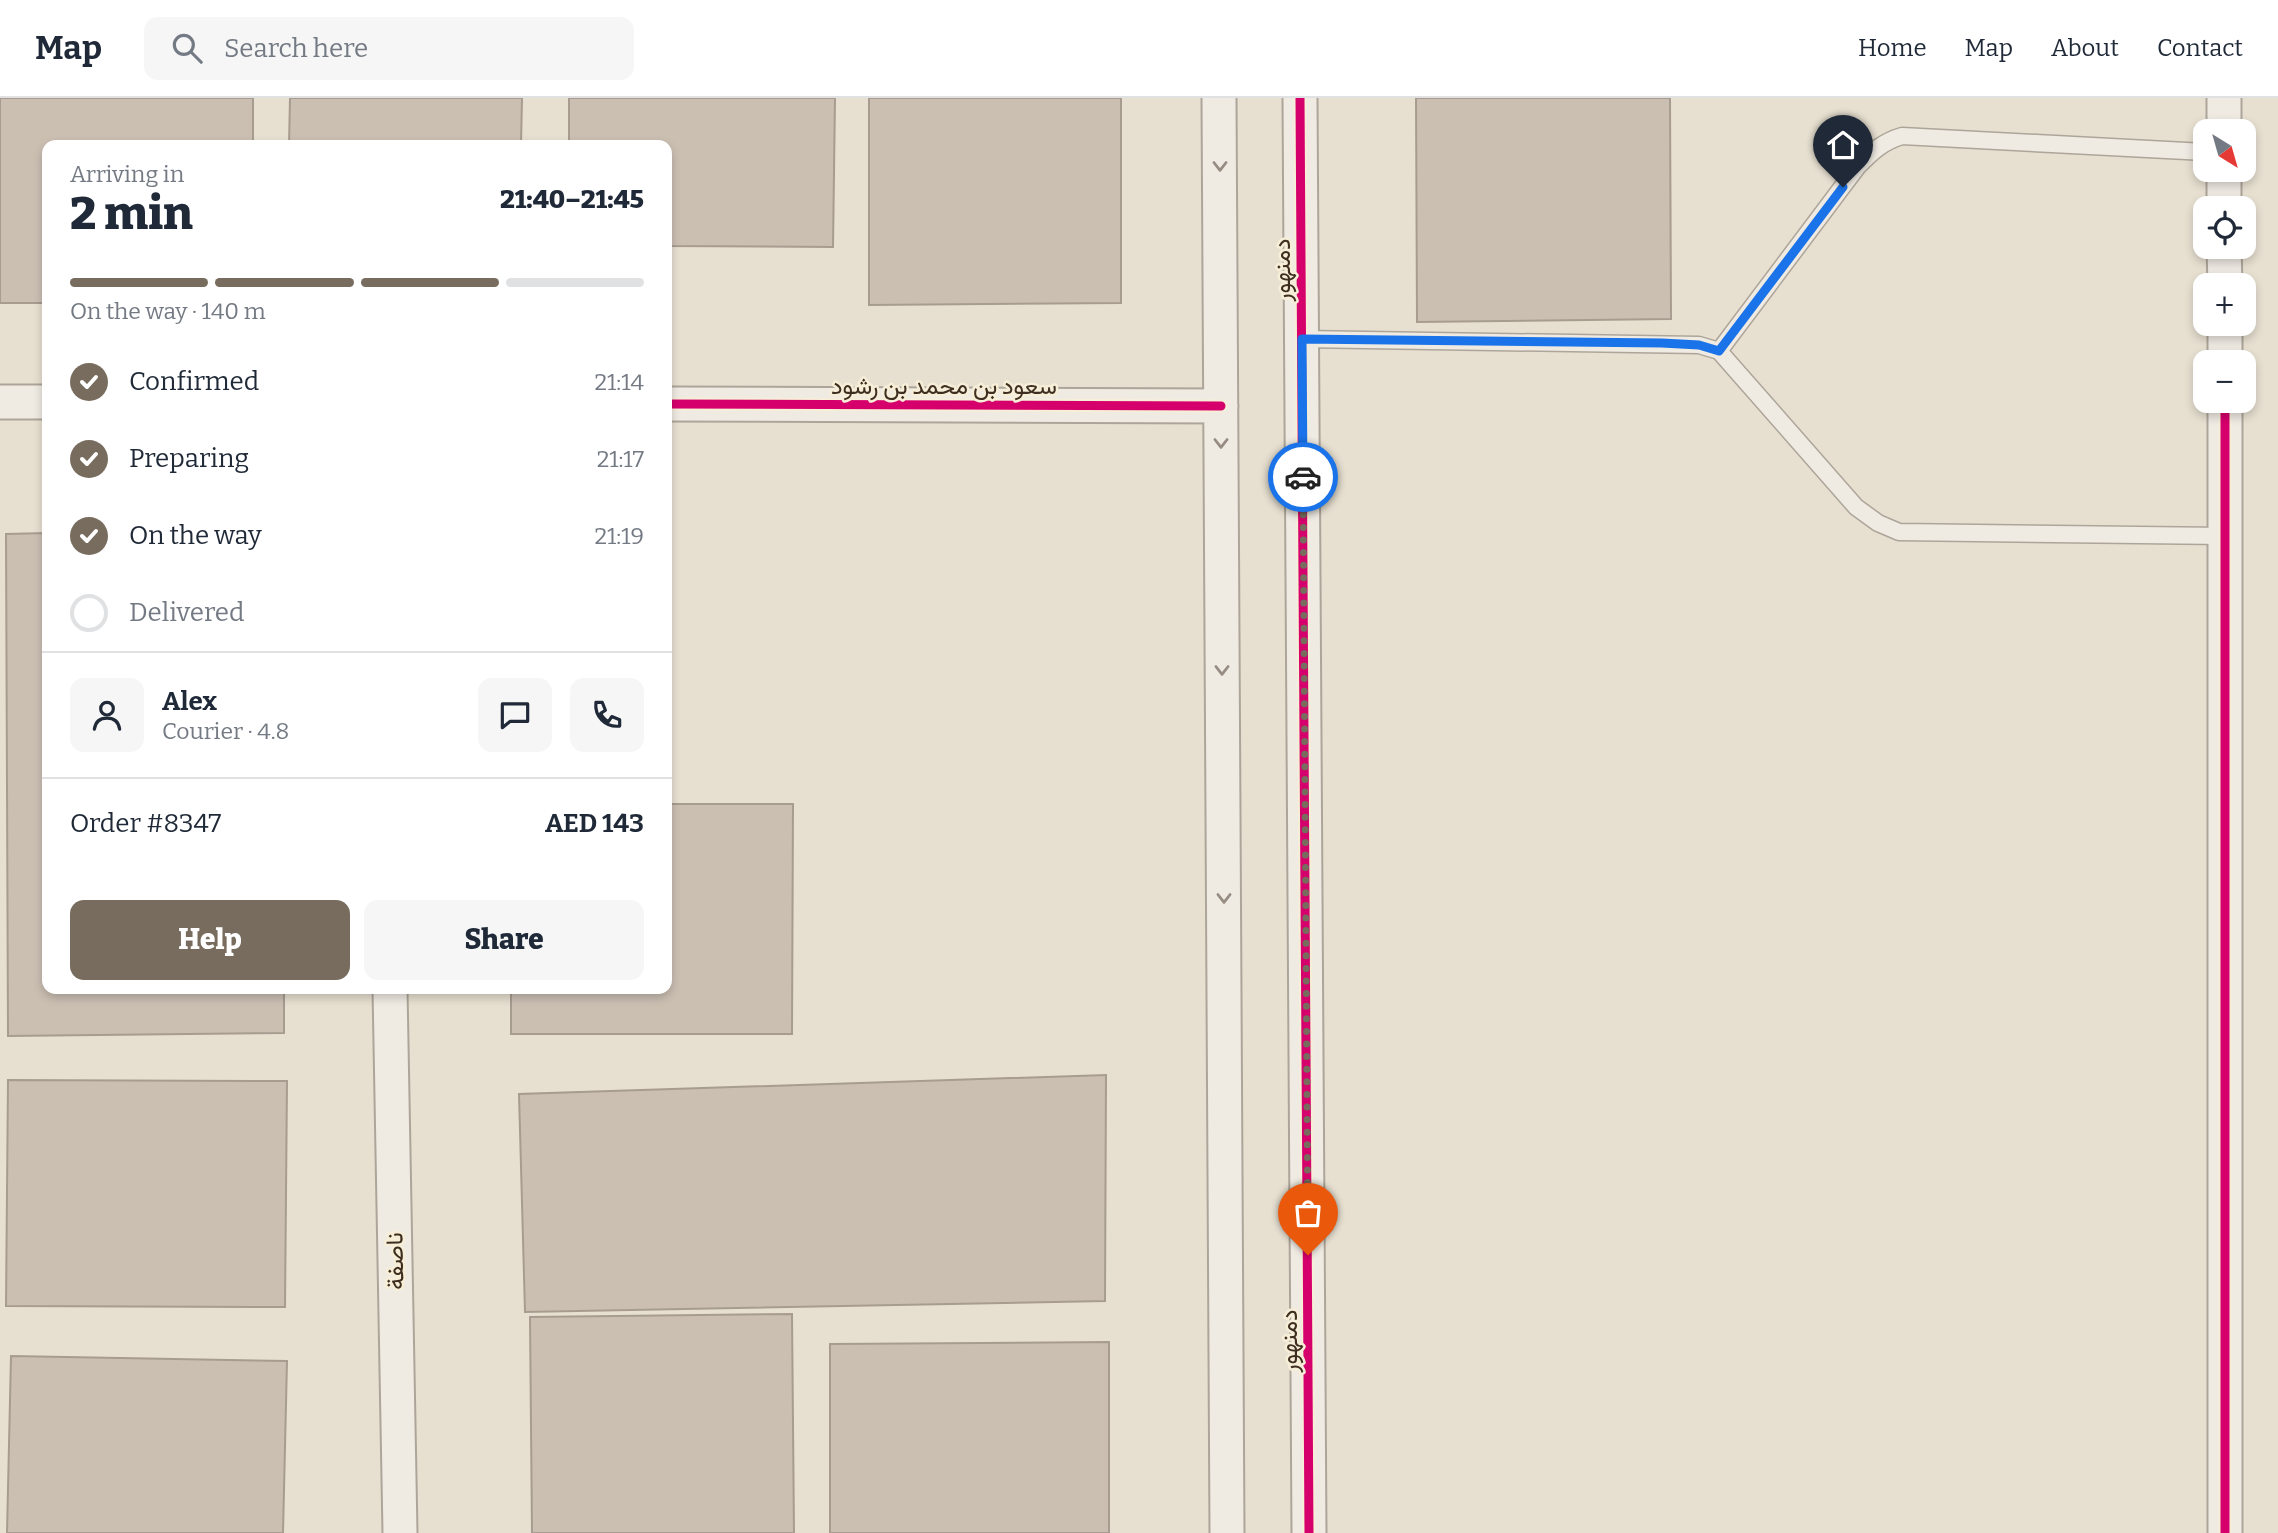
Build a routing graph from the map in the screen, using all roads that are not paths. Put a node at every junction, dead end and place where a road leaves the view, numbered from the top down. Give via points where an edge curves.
1 (1219, 98) edge
2 (1300, 98) edge
3 (2224, 98) edge
4 (2224, 119) edge
5 (2193, 151) edge
6 (1302, 339) junction
7 (1719, 351) junction
8 (0, 402) edge
9 (42, 402) edge
10 (672, 404) edge
11 (1221, 406) junction
12 (2225, 413) edge
13 (2225, 536) junction
14 (390, 994) edge
15 (400, 1533) edge
16 (1227, 1533) edge
17 (1309, 1533) edge
18 (2225, 1533) edge

1 -> 11 street
2 - 6 street, دمنهور
3 - 4 street
5 - 7 lane via 1902,136 1886,141 1858,166
6 - 7 lane via 1662,343
6 - 17 street, دمنهور
7 - 13 lane via 1856,507 1899,532
8 - 9 street
10 - 11 street, سعود بن محمد بن رشود
11 -> 16 street
12 - 13 street
13 - 18 street
14 - 15 street, ناصفة

